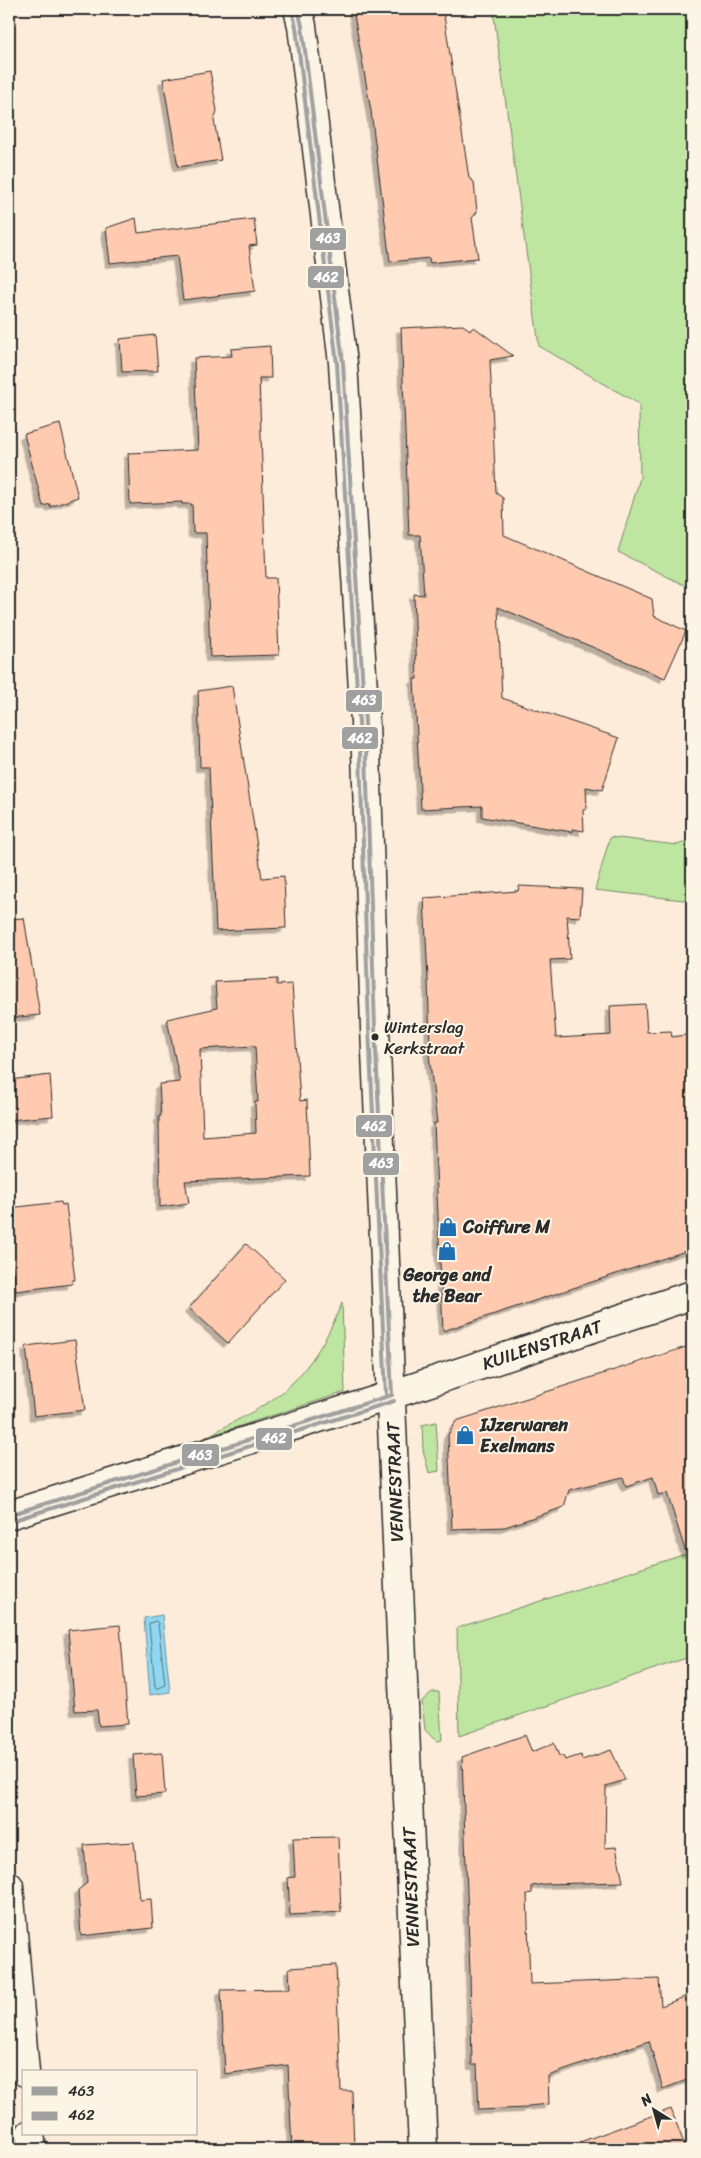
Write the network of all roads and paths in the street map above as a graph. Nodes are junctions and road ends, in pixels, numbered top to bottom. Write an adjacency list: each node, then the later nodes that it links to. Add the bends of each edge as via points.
1 (298, 9): 3 (street, VENNESTRAAT, via 343,363 365,722)
2 (692, 1295): 3 (street, KUILENSTRAAT)
3 (392, 1395): 4 (street, KUILENSTRAAT); 9 (street, VENNESTRAAT)
4 (9, 1515)
5 (9, 1886): 6 (street)
6 (25, 2070)
7 (30, 2136): 8 (street)
8 (32, 2149)
9 (423, 2149)

